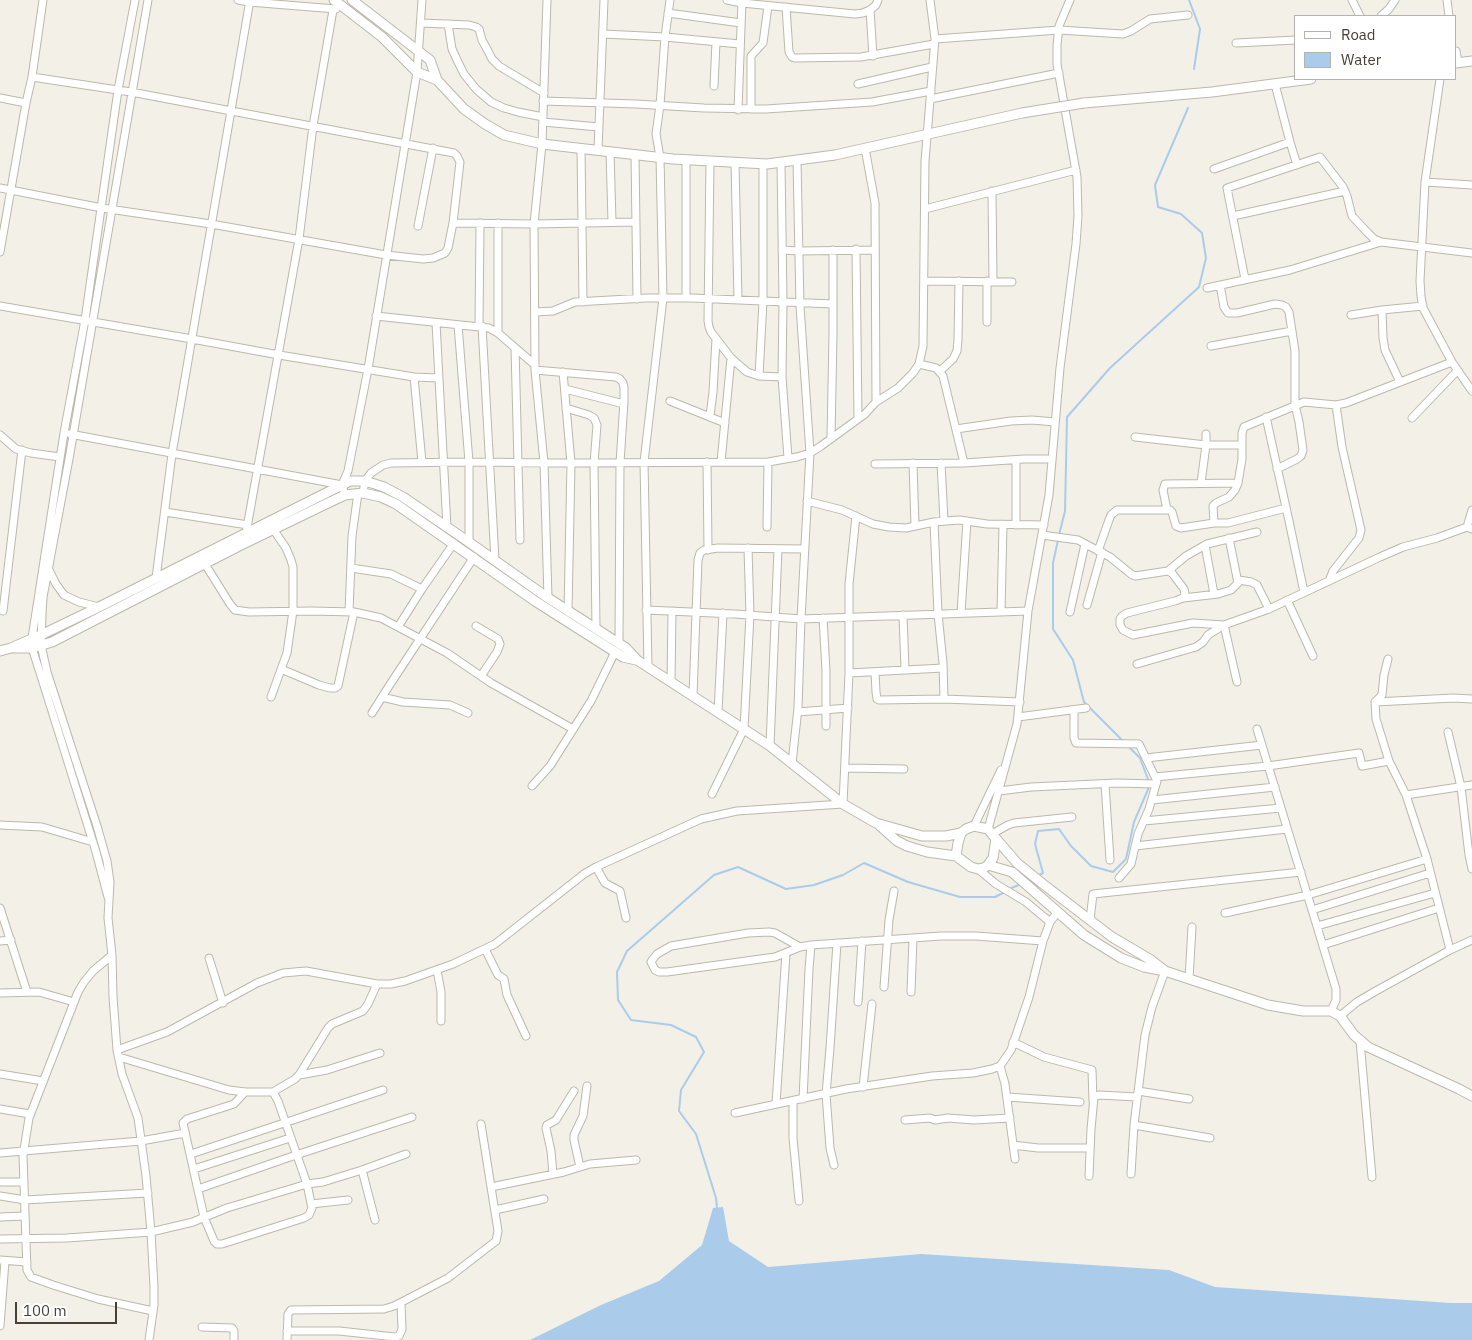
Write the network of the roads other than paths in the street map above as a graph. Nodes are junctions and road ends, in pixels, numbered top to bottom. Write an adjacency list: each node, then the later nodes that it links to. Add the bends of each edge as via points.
1 (43, 0): 48 (street)
2 (135, 0): 55 (street)
3 (148, 0): 57 (street)
4 (238, 0): 18 (street)
5 (334, 0): 20 (street)
6 (352, 0): 41 (street)
7 (422, 0): 30 (street)
8 (547, 0): 58 (street)
9 (604, 0): 34 (street)
10 (670, 0): 25 (street)
11 (727, 0): 19 (street)
12 (878, 0): 24 (street)
13 (930, 0): 37 (street)
14 (1070, 0): 33 (street)
15 (1352, 0): 27 (street)
16 (1395, 0): 28 (street)
17 (1447, 0): 29 (street)
18 (249, 1): 23 (street); 66 (street)
19 (742, 2): 21 (street); 31 (street)
20 (343, 6): 23 (street); 46 (street, via 382,36)
21 (768, 6): 22 (street); 64 (street, via 764,43 751,56)
22 (786, 7): 24 (street, via 855,14); 42 (street, via 792,57)
23 (333, 10): 68 (street)
24 (870, 10): 42 (street)
25 (668, 13): 31 (street); 35 (street)
26 (1188, 15): 33 (street, via 1150,20 1124,34)
27 (1360, 15)
28 (1382, 15)
29 (1449, 15)
30 (420, 23): 32 (street); 41 (street)
31 (741, 23): 40 (street)
32 (448, 24): 58 (street, via 470,25 479,29 492,59); 67 (street, via 452,49 464,74 476,89 491,102)
33 (1059, 30): 37 (street); 47 (street)
34 (603, 34): 35 (street); 62 (street)
35 (665, 37): 38 (street); 63 (street)
36 (1294, 40): 39 (street)
37 (934, 41): 42 (street); 45 (street)
38 (716, 42): 40 (street); 54 (street)
39 (1236, 43)
40 (740, 44): 65 (street)
41 (418, 50): 46 (street); 49 (street, via 430,60)
42 (873, 56)
43 (1472, 61): 44 (street)
44 (1457, 62)
45 (932, 67): 52 (street); 56 (street)
46 (417, 72): 49 (street); 72 (street)
47 (1059, 73): 60 (street); 89 (street)
48 (32, 77): 55 (street); 61 (street)
49 (437, 80): 73 (street, via 464,109 485,124 504,135)
50 (1304, 80): 53 (street)
51 (1440, 80): 90 (street)
52 (858, 84)
53 (1275, 84): 70 (street, bridge, via 1084,103 1022,113); 71 (street)
54 (714, 86)
55 (118, 90): 57 (street); 96 (street)
56 (930, 91): 60 (street); 64 (street, via 872,102)
57 (131, 92): 66 (street); 97 (street)
58 (543, 97): 62 (street); 67 (street)
59 (0, 98): 61 (street)
60 (930, 99): 70 (street)
61 (26, 103): 93 (street)
62 (600, 103): 63 (street); 69 (street)
63 (660, 105): 65 (street); 80 (street, via 656,134)
64 (751, 109): 65 (street)
65 (738, 110)
66 (230, 111): 68 (street); 106 (street)
67 (543, 120): 69 (street); 73 (street)
68 (313, 126): 72 (street); 109 (street)
69 (599, 127): 77 (street)
70 (928, 135): 76 (street); 98 (street)
71 (1290, 142): 87 (street); 88 (street)
72 (404, 144): 74 (street); 119 (street)
73 (542, 144): 75 (street); 107 (street)
74 (433, 148): 102 (street, via 454,153 460,162); 108 (street)
75 (581, 148): 77 (street); 105 (street)
76 (865, 148): 82 (street); 115 (street, via 875,202)
77 (598, 150): 78 (street)
78 (610, 151): 79 (street); 100 (street)
79 (635, 154): 80 (street); 101 (street)
80 (660, 157): 81 (street); 127 (street)
81 (686, 159): 83 (street); 128 (street)
82 (797, 160): 85 (street); 116 (street)
83 (710, 161): 84 (street); 130 (street)
84 (735, 162): 86 (street); 131 (street)
85 (781, 162): 86 (street); 112 (street)
86 (763, 164): 132 (street)
87 (1297, 165): 95 (street, via 1320,157); 99 (street, via 1227,188)
88 (1214, 169)
89 (1076, 170): 94 (street); 181 (street, via 1076,244)
90 (1425, 182): 91 (street); 111 (street)
91 (1472, 185)
92 (0, 188): 93 (street)
93 (11, 190): 96 (street); 117 (street)
94 (992, 191): 98 (street); 123 (street)
95 (1346, 192): 99 (street); 110 (street, via 1352,216 1374,239)
96 (102, 208): 97 (street); 143 (street)
97 (112, 209): 106 (street); 144 (street)
98 (925, 209): 121 (street)
99 (1233, 216): 120 (street)
100 (612, 222): 101 (street); 105 (street)
101 (636, 222): 129 (street)
102 (453, 223): 103 (street); 119 (street, via 448,248 441,255 423,259)
103 (480, 223): 104 (street); 148 (street)
104 (498, 223): 107 (street); 150 (street)
105 (582, 223): 107 (street); 133 (street)
106 (211, 224): 109 (street); 151 (street)
107 (534, 224): 140 (street)
108 (418, 226)
109 (299, 239): 119 (street); 155 (street)
110 (1382, 242): 111 (street); 120 (street, via 1290,270)
111 (1422, 247): 118 (street); 138 (street, via 1420,281)
112 (782, 250): 116 (street); 134 (street)
113 (833, 250): 114 (street); 116 (street); 136 (street)
114 (856, 250): 115 (street); 180 (street)
115 (875, 250): 172 (street)
116 (799, 251): 135 (street)
117 (0, 252)
118 (1472, 253)
119 (386, 255): 141 (street)
120 (1245, 279): 125 (street)
121 (924, 280): 122 (street); 158 (street, via 923,346)
122 (959, 281): 123 (street); 161 (street, via 957,350 953,359)
123 (990, 281): 124 (street); 145 (street)
124 (1012, 282)
125 (1220, 285): 126 (street); 149 (street, via 1228,313 1282,305 1289,312)
126 (1207, 288)
127 (663, 298): 128 (street); 129 (street); 203 (street)
128 (686, 298): 130 (street)
129 (637, 299): 133 (street)
130 (708, 299): 131 (street); 152 (street, via 708,321)
131 (738, 300): 132 (street)
132 (763, 301): 134 (street); 164 (street)
133 (583, 302): 140 (street, via 553,312)
134 (783, 302): 135 (street); 166 (street)
135 (800, 303): 136 (street); 193 (street)
136 (833, 304): 189 (street)
137 (0, 306): 143 (street)
138 (1423, 306): 139 (street); 157 (street)
139 (1382, 310): 142 (street); 168 (street, via 1385,350)
140 (535, 312): 159 (street)
141 (376, 316): 146 (street); 160 (street)
142 (1351, 316)
143 (85, 320): 144 (street); 184 (street)
144 (93, 322): 151 (street); 186 (street)
145 (987, 322)
146 (436, 323): 147 (street); 167 (street)
147 (458, 325): 148 (street); 201 (street)
148 (480, 326): 150 (street); 202 (street)
149 (1292, 331): 153 (street); 175 (street)
150 (498, 333): 154 (street)
151 (192, 339): 155 (street); 194 (street)
152 (716, 339): 156 (street); 177 (street)
153 (1211, 346)
154 (515, 348): 159 (street); 207 (street)
155 (279, 355): 160 (street); 216 (street)
156 (731, 358): 164 (street, via 746,372); 182 (street)
157 (1452, 362): 162 (street); 168 (street)
158 (919, 364): 161 (street); 172 (street, via 898,388)
159 (535, 367): 163 (street); 208 (street)
160 (368, 369): 165 (street); 221 (street, via 348,471)
161 (940, 371): 183 (street)
162 (1457, 371): 170 (street); 179 (street)
163 (563, 372): 169 (street); 173 (street, via 620,379 624,388)
164 (759, 376): 166 (street)
165 (414, 377): 167 (street); 199 (street)
166 (782, 377): 196 (street)
167 (438, 378): 200 (street)
168 (1400, 382): 174 (street)
169 (565, 389): 173 (street); 176 (street)
170 (1472, 391)
171 (670, 401): 177 (street)
172 (876, 402): 180 (street)
173 (624, 404): 211 (street)
174 (1336, 404): 175 (street, via 1309,402); 264 (street, via 1342,448 1361,530 1359,538)
175 (1295, 405): 178 (street); 217 (street, via 1302,453)
176 (566, 408): 209 (street); 210 (street, via 594,418)
177 (710, 416): 182 (street)
178 (1266, 417): 191 (street, via 1244,427); 217 (street)
179 (1412, 418)
180 (858, 419): 189 (street)
181 (1055, 422): 183 (street, via 1011,421); 198 (street)
182 (724, 423): 205 (street)
183 (956, 429): 214 (street)
184 (64, 432): 186 (street); 195 (street)
185 (1206, 434): 190 (street)
186 (74, 435): 194 (street); 260 (street)
187 (0, 436): 192 (street)
188 (1136, 437): 190 (street)
189 (832, 438): 193 (street)
190 (1206, 445): 191 (street); 219 (street)
191 (1241, 445): 220 (street)
192 (22, 450): 195 (street); 275 (street)
193 (810, 453): 196 (street); 224 (street)
194 (172, 454): 216 (street); 228 (street)
195 (60, 457): 299 (street)
196 (788, 458): 206 (street)
197 (1016, 460): 198 (street); 214 (street); 235 (street)
198 (1052, 460): 236 (street)
199 (422, 462): 200 (street); 218 (street, via 383,465)
200 (444, 462): 201 (street); 238 (street)
201 (468, 462): 202 (street); 247 (street)
202 (489, 462): 207 (street); 257 (street)
203 (644, 462): 204 (street); 211 (street); 274 (street)
204 (707, 462): 205 (street); 254 (street)
205 (721, 462): 206 (street)
206 (768, 462): 239 (street)
207 (517, 463): 208 (street); 246 (street)
208 (544, 463): 209 (street); 268 (street)
209 (571, 463): 210 (street); 277 (street)
210 (594, 463): 211 (street); 296 (street)
211 (620, 463): 300 (street)
212 (913, 463): 213 (street); 215 (street); 237 (street)
213 (942, 463): 214 (street); 230 (street)
214 (964, 463)
215 (875, 464)
216 (257, 468): 221 (street); 241 (street)
217 (1277, 469): 225 (street)
218 (365, 481): 221 (street, via 350,481); 222 (street); 238 (street, via 397,494)
219 (1201, 483): 220 (street); 226 (street, via 1165,484)
220 (1238, 483): 233 (street, via 1229,496 1213,506)
221 (342, 485): 223 (street); 241 (street)
222 (361, 493): 223 (street); 249 (street, via 396,504); 259 (street, via 352,536)
223 (345, 495): 242 (street)
224 (807, 501): 229 (street); 253 (street)
225 (1286, 508): 233 (street, via 1228,523); 266 (street)
226 (1167, 510): 233 (street, via 1172,512 1178,527); 255 (street, via 1117,510 1108,520)
227 (1472, 510): 240 (street)
228 (165, 512): 241 (street); 262 (street)
229 (856, 516): 237 (street, via 889,527); 291 (street)
230 (944, 521): 231 (street); 232 (street)
231 (967, 521): 234 (street); 285 (street)
232 (934, 522): 237 (street); 286 (street)
233 (1214, 523)
234 (1003, 525): 235 (street); 282 (street)
235 (1016, 525): 236 (street)
236 (1044, 525): 244 (street)
237 (915, 526)
238 (447, 527): 247 (street)
239 (767, 527)
240 (1469, 528): 264 (street, via 1403,547)
241 (247, 529): 262 (street)
242 (273, 529): 258 (street); 276 (street, via 286,548 293,567)
243 (1257, 532): 245 (street)
244 (1042, 535): 248 (street); 279 (street)
245 (1229, 538): 250 (street); 263 (street)
246 (520, 540)
247 (470, 542): 257 (street)
248 (1081, 542): 255 (street); 283 (street)
249 (454, 543): 256 (street); 265 (street)
250 (1205, 545): 261 (street); 267 (street)
251 (748, 548): 252 (street); 254 (street); 287 (street)
252 (778, 549): 253 (street); 289 (street)
253 (805, 549): 292 (street)
254 (708, 550): 281 (street, via 699,555)
255 (1100, 552): 261 (street, via 1135,576); 271 (street)
256 (474, 557): 298 (street); 300 (street, via 535,601)
257 (495, 560): 268 (street)
258 (205, 564): 276 (street, via 236,610); 299 (street, via 52,642)
259 (351, 568): 265 (street, via 391,574); 280 (street)
260 (49, 570): 272 (street, via 64,595); 297 (street)
261 (1168, 571): 269 (street, via 1176,576 1184,589)
262 (156, 578): 272 (street)
263 (1239, 580): 267 (street, via 1231,590); 273 (street, via 1257,585)
264 (1329, 581): 266 (street)
265 (422, 589): 295 (street)
266 (1304, 592): 270 (street)
267 (1214, 594): 269 (street)
268 (548, 598): 277 (street)
269 (1183, 598): 293 (street, via 1127,613 1120,619 1120,625 1134,635 1193,623)
270 (1288, 600): 273 (street); 302 (street)
271 (1087, 606)
272 (99, 607): 297 (street)
273 (1269, 609): 293 (street)
274 (646, 610): 278 (street); 305 (street)
275 (3, 611)
276 (293, 611): 280 (street); 307 (street, via 290,639)
277 (568, 611): 296 (street)
278 (672, 611): 281 (street); 312 (street)
279 (1028, 611): 282 (street); 319 (street)
280 (352, 612): 295 (street, via 381,618); 307 (street, via 338,686 319,685)
281 (696, 612): 284 (street); 314 (street)
282 (1001, 612): 285 (street)
283 (1070, 612)
284 (723, 613): 287 (street); 325 (street)
285 (961, 613): 286 (street)
286 (938, 614): 288 (street); 306 (street)
287 (750, 615): 289 (street); 332 (street)
288 (903, 615): 291 (street); 308 (street)
289 (774, 617): 292 (street); 336 (street)
290 (823, 618): 291 (street); 292 (street); 323 (street)
291 (849, 618): 310 (street)
292 (801, 619): 326 (street)
293 (1224, 625): 304 (street, via 1196,647); 313 (street)
294 (476, 626): 311 (street, via 498,639 500,644)
295 (398, 627): 298 (street)
296 (596, 629): 300 (street)
297 (41, 635): 299 (street)
298 (420, 638): 311 (street); 316 (street)
299 (35, 644): 301 (street); 364 (street); 365 (street, via 70,739)
300 (617, 648): 305 (street, via 622,657 637,660); 331 (street)
301 (0, 651)
302 (1313, 656)
303 (1388, 659): 320 (street, via 1382,695)
304 (1137, 664)
305 (648, 667): 312 (street)
306 (943, 668): 308 (street); 317 (street)
307 (281, 669): 315 (street)
308 (904, 670): 309 (street)
309 (875, 672): 310 (street); 317 (street, via 879,700)
310 (849, 674): 321 (street)
311 (481, 676): 331 (street)
312 (671, 682): 314 (street)
313 (1237, 682)
314 (693, 696): 325 (street)
315 (271, 697)
316 (382, 697): 327 (street); 328 (street, via 403,702 450,705)
317 (944, 699): 319 (street)
318 (1472, 699): 320 (street)
319 (1020, 702): 329 (street)
320 (1375, 702): 339 (street, via 1376,719)
321 (848, 708): 323 (street); 342 (street)
322 (1086, 708): 324 (street)
323 (826, 710): 326 (street); 330 (street)
324 (1074, 710): 329 (street); 338 (street, via 1076,743 1139,744)
325 (718, 712): 332 (street)
326 (798, 712): 340 (street)
327 (372, 713)
328 (468, 713)
329 (1018, 717): 337 (street)
330 (826, 726)
331 (573, 729): 347 (street, via 550,766)
332 (744, 729): 336 (street); 351 (street)
333 (1257, 729): 335 (street)
334 (1448, 732): 348 (street)
335 (1262, 745): 338 (street); 341 (street)
336 (770, 746): 340 (street)
337 (1010, 753): 350 (street); 360 (street)
338 (1146, 758): 344 (street)
339 (1389, 761): 341 (street, via 1362,766 1359,753); 352 (street)
340 (792, 763): 354 (street)
341 (1268, 766): 344 (street); 349 (street)
342 (844, 768): 343 (street); 354 (street)
343 (904, 769)
344 (1155, 781): 345 (street); 353 (street)
345 (1105, 784): 350 (street); 368 (street)
346 (1472, 785): 348 (street)
347 (532, 786)
348 (1461, 786): 352 (street); 373 (street)
349 (1275, 787): 353 (street); 355 (street)
350 (999, 791): 362 (street)
351 (712, 794)
352 (1406, 795): 369 (street)
353 (1152, 800): 357 (street)
354 (843, 804): 358 (street); 371 (street, via 720,814 701,819)
355 (1281, 808): 357 (street); 361 (street)
356 (1072, 817): 362 (street, via 1008,824)
357 (1144, 821): 366 (street)
358 (876, 823): 363 (street, via 922,836); 367 (street, via 907,846)
359 (0, 825): 364 (street, via 42,827)
360 (974, 826): 362 (street); 363 (street)
361 (1288, 829): 366 (street); 374 (street)
362 (990, 832): 370 (street, via 996,839 996,845); 387 (street, via 1017,863)
363 (961, 833): 367 (street)
364 (94, 846): 365 (street); 380 (street)
365 (103, 846): 380 (street, via 110,882)
366 (1135, 846): 376 (street, via 1131,864)
367 (956, 856): 372 (street)
368 (1110, 860)
369 (1426, 860): 375 (street); 379 (street)
370 (988, 865): 372 (street); 384 (street, via 1012,872)
371 (596, 867): 386 (street, via 607,885 620,891); 402 (street)
372 (978, 869): 388 (street)
373 (1472, 869)
374 (1301, 872): 379 (street); 387 (street, via 1092,894)
375 (1430, 873): 378 (street); 383 (street)
376 (1119, 878)
377 (894, 891): 394 (street)
378 (1435, 893): 382 (street); 389 (street)
379 (1308, 895): 383 (street); 385 (street)
380 (108, 900): 405 (street)
381 (0, 908): 393 (street)
382 (1439, 908): 400 (street); 403 (street)
383 (1312, 910): 389 (street)
384 (1057, 913): 388 (street); 408 (street, via 1121,958)
385 (1225, 913)
386 (626, 918)
387 (1090, 920): 408 (street)
388 (1050, 922): 395 (street)
389 (1317, 926): 400 (street)
390 (1192, 927): 409 (street)
391 (913, 938): 394 (street); 395 (street, via 976,936); 413 (street)
392 (0, 940): 393 (street)
393 (11, 940): 412 (street)
394 (888, 940): 397 (street); 411 (street)
395 (1042, 941): 423 (street, via 1029,997)
396 (1472, 941): 403 (street)
397 (862, 942): 398 (street); 416 (street)
398 (837, 943): 399 (street); 436 (street)
399 (811, 945): 401 (street); 440 (street)
400 (1323, 945): 419 (street, via 1336,989)
401 (800, 946): 404 (street); 404 (street, via 775,933 748,934 671,946 657,954 652,962 655,970 667,972)
402 (485, 949): 407 (street); 421 (street, via 498,975 504,979 507,995)
403 (1450, 950): 419 (street)
404 (786, 953): 445 (street)
405 (112, 955): 415 (street, via 84,982); 424 (street)
406 (210, 958): 417 (street)
407 (437, 970): 410 (street, via 405,981); 420 (street)
408 (1165, 971): 409 (street); 437 (street, via 1148,1019)
409 (1189, 979): 419 (street, via 1268,1005)
410 (377, 984): 417 (street, via 293,971 257,983); 428 (street, via 363,1011 328,1028)
411 (884, 987)
412 (27, 992): 414 (street); 415 (street)
413 (911, 992)
414 (0, 993)
415 (74, 1002): 429 (street)
416 (858, 1002)
417 (223, 1003): 424 (street)
418 (872, 1004): 431 (street)
419 (1335, 1014): 422 (street)
420 (441, 1021)
421 (526, 1036)
422 (1360, 1041): 438 (street); 475 (street)
423 (1013, 1042): 426 (street); 443 (street, via 1044,1057 1092,1070)
424 (118, 1053): 434 (street, via 228,1090); 458 (street, via 138,1118)
425 (380, 1053): 428 (street, via 327,1070)
426 (1000, 1066): 431 (street, via 973,1073); 439 (street)
427 (0, 1074): 429 (street)
428 (299, 1075): 435 (street)
429 (43, 1081): 448 (street)
430 (587, 1086): 469 (street, via 583,1116 574,1135)
431 (863, 1087): 436 (street)
432 (383, 1090): 452 (street)
433 (574, 1091): 472 (street, via 556,1120 546,1128)
434 (245, 1092): 435 (street); 455 (street, via 234,1104 185,1120 182,1126)
435 (273, 1092): 452 (street)
436 (826, 1094): 440 (street); 468 (street)
437 (1138, 1094): 441 (street); 443 (street, via 1099,1095); 454 (street)
438 (1472, 1096)
439 (1007, 1097): 444 (street); 450 (street)
440 (803, 1098): 442 (street)
441 (1189, 1099)
442 (793, 1101): 445 (street); 486 (street)
443 (1093, 1101): 460 (street)
444 (1080, 1102)
445 (776, 1104): 447 (street)
446 (0, 1109): 448 (street)
447 (735, 1113)
448 (30, 1114): 461 (street)
449 (412, 1117): 465 (street)
450 (1010, 1118): 451 (street); 459 (street)
451 (905, 1120)
452 (285, 1122): 456 (street); 463 (street)
453 (481, 1124): 479 (street)
454 (1134, 1125): 457 (street); 473 (street)
455 (185, 1133): 458 (street); 463 (street)
456 (290, 1138): 465 (street); 470 (street)
457 (1210, 1138)
458 (141, 1142): 461 (street); 481 (street)
459 (1013, 1145): 460 (street); 466 (street)
460 (1090, 1148): 474 (street)
461 (23, 1152): 462 (street); 477 (street)
462 (0, 1153)
463 (190, 1154): 470 (street)
464 (406, 1154): 471 (street)
465 (296, 1155): 478 (street); 480 (street)
466 (1015, 1158)
467 (636, 1160): 469 (street)
468 (834, 1165)
469 (580, 1167): 472 (street)
470 (194, 1169): 480 (street)
471 (362, 1170): 478 (street); 492 (street)
472 (553, 1174): 479 (street)
473 (1131, 1174)
474 (1089, 1176)
475 (1372, 1177)
476 (0, 1182): 477 (street)
477 (23, 1182): 484 (street)
478 (307, 1184): 487 (street); 491 (street)
479 (491, 1187): 488 (street)
480 (198, 1189): 491 (street)
481 (148, 1193): 484 (street); 493 (street)
482 (0, 1196): 484 (street)
483 (544, 1199): 488 (street)
484 (25, 1200): 489 (street)
485 (348, 1200): 487 (street)
486 (799, 1201)
487 (311, 1204): 491 (street, via 311,1212 304,1218 222,1244 214,1241)
488 (494, 1210): 498 (street, via 498,1237 492,1245 448,1278)
489 (25, 1216): 490 (street); 495 (street)
490 (0, 1217)
491 (204, 1217): 493 (street)
492 (375, 1220)
493 (151, 1232): 495 (street); 499 (street)
494 (0, 1239): 495 (street)
495 (26, 1239): 497 (street)
496 (2, 1260): 497 (street); 500 (street)
497 (27, 1262): 499 (street, via 29,1274 35,1279 98,1299)
498 (402, 1303): 502 (street, via 384,1309 291,1310); 502 (street, via 402,1329 395,1337 339,1331)
499 (153, 1311): 503 (street)
500 (0, 1326)
501 (202, 1327): 504 (street, via 232,1328)
502 (287, 1331): 505 (street)
503 (149, 1340)
504 (234, 1340)
505 (287, 1340)

